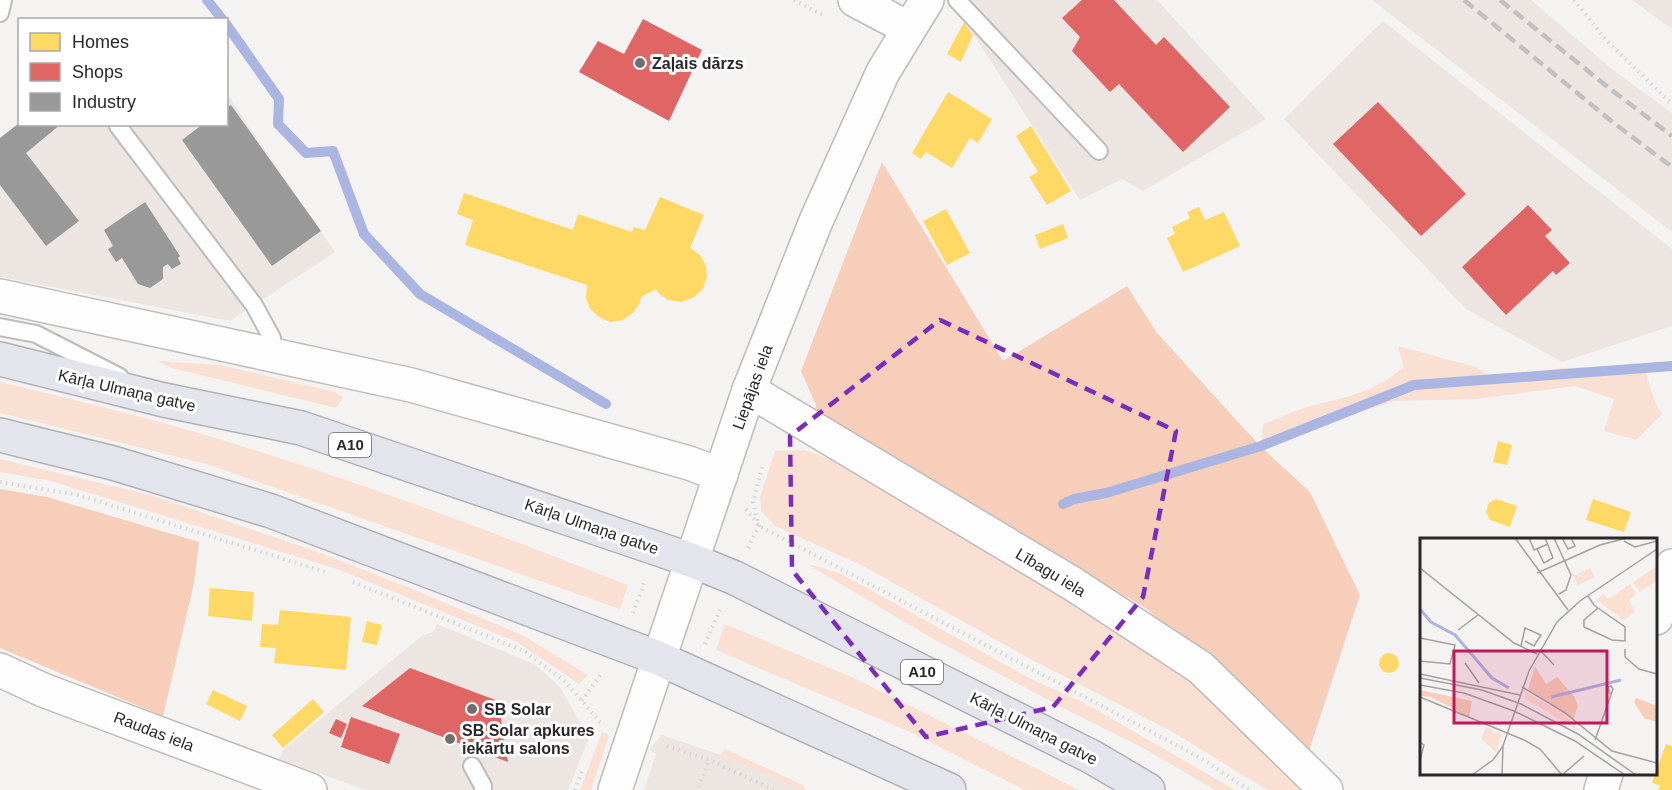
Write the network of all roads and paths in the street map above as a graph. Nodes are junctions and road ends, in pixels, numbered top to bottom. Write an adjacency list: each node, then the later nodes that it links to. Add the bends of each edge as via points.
1 (3, 0): 6 (lane)
2 (855, 0): 7 (street)
3 (927, 0): 7 (street, Liepājas iela)
4 (957, 0): 10 (lane)
5 (1574, 0): 8 (path, via 1606,40)
6 (0, 13)
7 (908, 27): 15 (street, Liepājas iela, via 883,72 816,221)
8 (1672, 104)
9 (118, 126): 13 (lane, via 254,305 272,338)
10 (1099, 151)
11 (0, 296): 13 (street)
12 (0, 327): 16 (lane, via 36,334)
13 (268, 353): 19 (street, via 411,385)
14 (0, 359): 16 (highway, Kārļa Ulmaņa gatve / A10)
15 (749, 390): 19 (street, Liepājas iela); 43 (street, Lībagu iela, via 1072,584 1201,668)
16 (164, 400): 22 (highway, Kārļa Ulmaņa gatve / A10, via 301,428)
17 (0, 435): 28 (highway, via 113,463 271,511)
18 (764, 460): 21 (path, via 753,502)
19 (721, 475): 21 (path); 22 (street, Liepājas iela)
20 (0, 482): 24 (path, via 78,495)
21 (759, 526): 25 (path); 42 (path, via 1199,757)
22 (692, 560): 25 (highway, Kārļa Ulmaņa gatve / A10); 28 (street, Liepājas iela)
23 (1672, 566): 27 (street)
24 (334, 574)
25 (735, 578): 30 (path); 41 (highway, Kārļa Ulmaņa gatve / A10, via 1092,757)
26 (345, 579): 31 (path, via 524,651 567,682 600,722)
27 (1657, 615)
28 (658, 658): 30 (highway); 31 (street, Liepājas iela)
29 (0, 670): 36 (street, Raudas iela, via 43,690)
30 (692, 674): 40 (highway)
31 (633, 734): 32 (path); 38 (street, Liepājas iela)
32 (709, 760): 35 (path); 39 (path)
33 (472, 766): 37 (lane)
34 (1606, 775): 44 (street)
35 (699, 787)
36 (310, 790)
37 (483, 790)
38 (615, 790)
39 (774, 790)
40 (949, 790)
41 (1148, 790)
42 (1249, 790)
43 (1326, 790)
44 (1601, 790)

